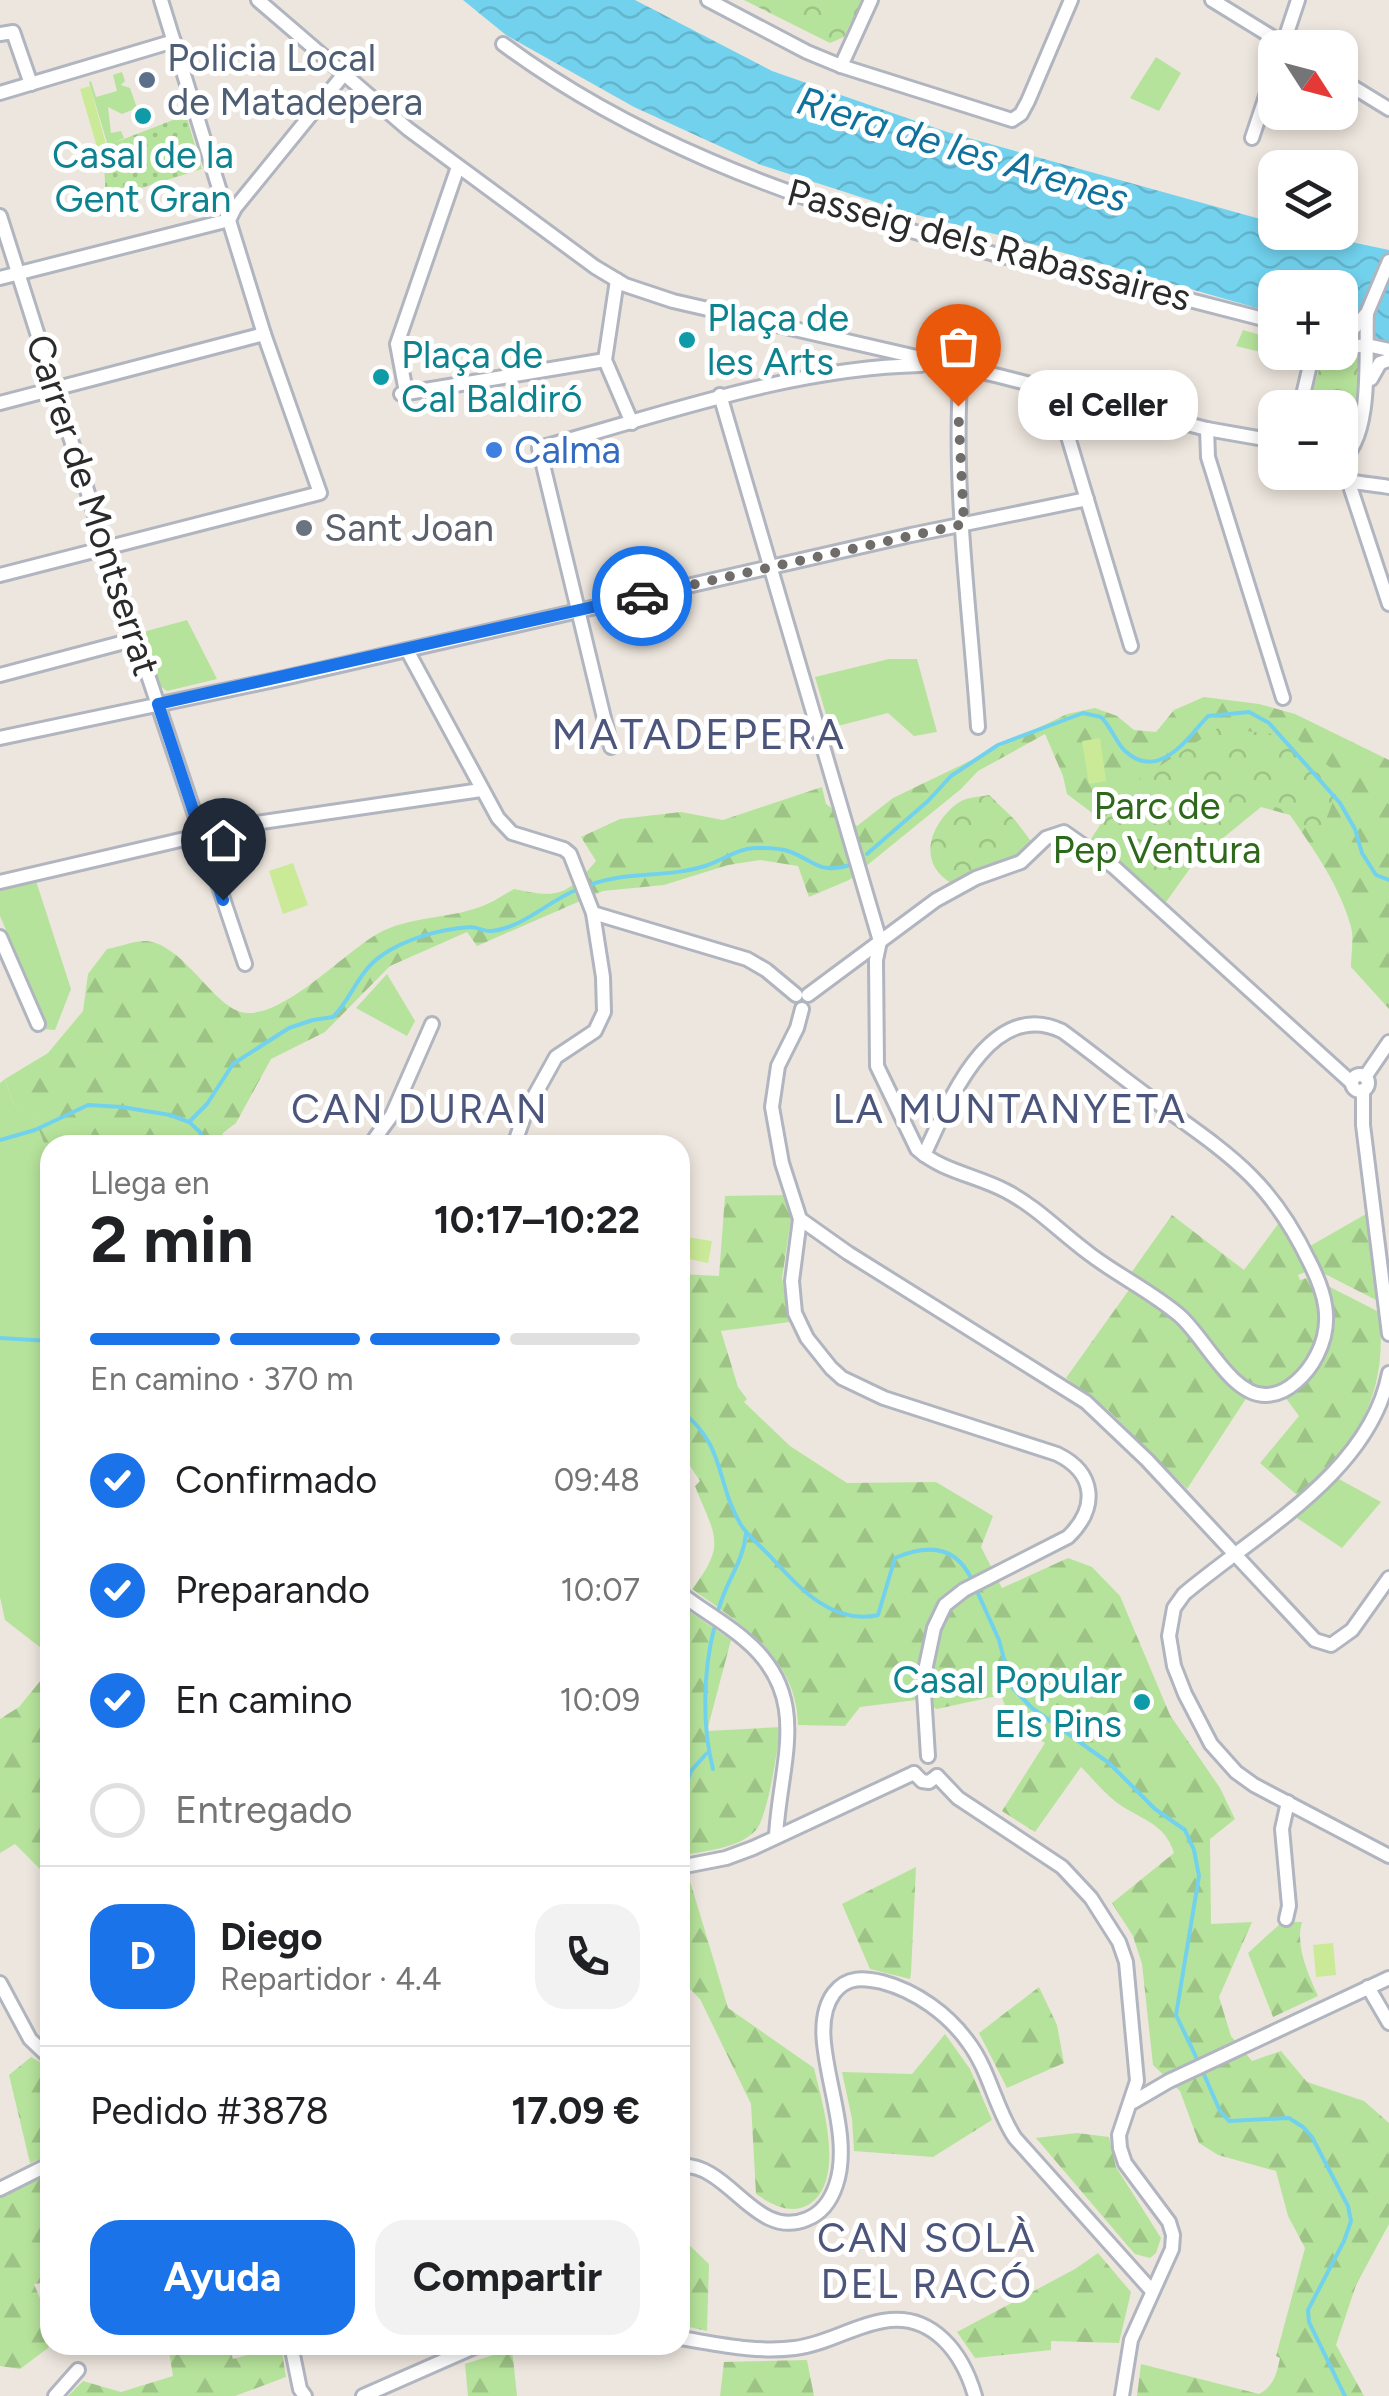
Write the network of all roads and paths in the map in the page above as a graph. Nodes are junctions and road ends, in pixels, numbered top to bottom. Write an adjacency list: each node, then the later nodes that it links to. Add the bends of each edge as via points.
1 (162, 0): 11 (street)
2 (258, 0): 14 (street)
3 (708, 0): 13 (street)
4 (871, 0): 13 (street)
5 (1071, 0): 13 (street, via 1028,101 1012,120)
6 (1212, 0): 8 (street)
7 (1298, 0): 9 (street)
8 (1260, 30)
9 (1290, 30)
10 (0, 34): 15 (street, via 13,32)
11 (174, 41): 15 (street); 23 (street)
12 (504, 44): 29 (street, Passeig dels Rabassaires, via 646,130 795,195 1002,256)
13 (840, 66)
14 (344, 74): 21 (street); 23 (street)
15 (30, 84): 17 (street)
16 (1358, 89): 18 (street)
17 (0, 94)
18 (1389, 109)
19 (1258, 120): 20 (street)
20 (1252, 138)
21 (458, 167): 27 (street); 36 (street, via 397,344 402,393)
22 (0, 216): 25 (street, Carrer de Montserrat)
23 (229, 220): 25 (street); 31 (street)
24 (1389, 261): 28 (street)
25 (18, 273): 26 (street); 42 (street, Carrer de Montserrat)
26 (0, 278)
27 (617, 280): 33 (street, via 673,301); 36 (street)
28 (1367, 313): 30 (street); 34 (street)
29 (1258, 318)
30 (1358, 325)
31 (264, 334): 42 (street); 57 (street, via 320,494)
32 (1358, 346): 34 (street)
33 (866, 348): 38 (street); 39 (street, via 854,358)
34 (1367, 348): 35 (street); 41 (street)
35 (1389, 350)
36 (605, 360): 46 (street)
37 (1389, 360): 41 (street)
38 (944, 364): 39 (street); 40 (street)
39 (866, 367): 44 (street)
40 (961, 367): 43 (street); 56 (street)
41 (1368, 386): 47 (street)
42 (55, 388): 45 (street); 57 (street, Carrer de Montserrat)
43 (1054, 390): 48 (street); 55 (street)
44 (720, 395): 46 (street); 58 (street)
45 (0, 403)
46 (632, 423): 61 (street, via 539,448)
47 (1358, 425)
48 (1207, 430): 49 (street); 66 (street, via 1208,457)
49 (1242, 436): 50 (street); 51 (street)
50 (1258, 438)
51 (1258, 444)
52 (1358, 482): 53 (street)
53 (1389, 487)
54 (1357, 490): 60 (street)
55 (1087, 498): 56 (street); 63 (street)
56 (964, 524): 58 (street); 68 (street)
57 (104, 547): 59 (street); 62 (street, Carrer de Montserrat)
58 (770, 567): 61 (street); 76 (street)
59 (0, 575)
60 (1389, 604)
61 (576, 610): 64 (street); 70 (street)
62 (136, 639): 65 (street); 67 (street, Carrer de Montserrat)
63 (1132, 646)
64 (407, 650): 67 (street); 71 (street)
65 (0, 675)
66 (1284, 698)
67 (158, 704): 69 (street); 72 (street, Carrer de Montserrat)
68 (978, 727)
69 (0, 738)
70 (611, 747)
71 (481, 790): 72 (street); 74 (street, via 512,833 570,854)
72 (202, 835): 73 (street); 77 (street, Carrer de Montserrat)
73 (0, 882)
74 (592, 913): 78 (street, via 747,959); 84 (street, via 604,1012 595,1031 556,1057)
75 (0, 937): 79 (street)
76 (880, 941): 78 (street); 82 (street, via 956,888 1021,862 1046,838 1064,832 1114,867); 85 (street, via 877,1066)
77 (245, 964)
78 (802, 1000): 86 (street, via 778,1066 772,1107)
79 (38, 1024)
80 (432, 1024): 83 (street)
81 (1389, 1042): 82 (street)
82 (1360, 1083): 87 (street)
83 (377, 1135)
84 (518, 1135)
85 (924, 1155): 85 (street, via 970,1066 993,1042 1031,1022 1062,1031 1226,1150 1263,1186 1318,1280 1328,1321 1317,1355 1281,1392 1249,1392 1167,1305 1008,1192)
86 (800, 1219): 89 (street, via 1086,1402); 92 (street, via 795,1313 831,1368 884,1398 1057,1454 1082,1472 1088,1491 1083,1521 1060,1542 946,1605 934,1628 924,1693)
87 (1389, 1334)
88 (1389, 1373): 89 (street, via 1378,1411 1356,1446)
89 (1236, 1553): 90 (street, via 1324,1644 1346,1637); 95 (street, via 1174,1608 1168,1636 1174,1666 1195,1719 1218,1752 1245,1778)
90 (1389, 1578)
91 (690, 1599): 96 (street, via 742,1637 782,1684 789,1717)
92 (928, 1756): 93 (street, via 916,1762); 94 (street, via 938,1765)
93 (914, 1772): 94 (street, via 922,1782); 96 (street)
94 (937, 1776): 105 (street, via 958,1798 1062,1867 1107,1920 1126,1962 1137,2080)
95 (1288, 1802): 97 (street); 99 (street, via 1282,1829)
96 (776, 1836): 98 (street)
97 (1389, 1856)
98 (690, 1865)
99 (1286, 1919)
100 (1389, 1978): 102 (street)
101 (0, 1982): 104 (street)
102 (1368, 1987): 103 (street); 105 (street)
103 (1389, 2023)
104 (40, 2048)
105 (1132, 2102): 109 (street, via 1120,2148 1173,2235)
106 (690, 2168): 109 (street, via 709,2172 776,2220 800,2221 820,2212 833,2194 843,2155 822,2033 824,2008 847,1981 878,1981 922,2000 962,2033 1014,2138)
107 (40, 2169): 108 (street)
108 (0, 2189)
109 (1152, 2291): 118 (street, via 1131,2340)
110 (690, 2339): 117 (street, via 778,2350 812,2346 882,2321 923,2324 962,2362)
111 (293, 2355): 115 (street)
112 (455, 2355): 116 (street)
113 (78, 2370): 114 (street)
114 (55, 2396)
115 (304, 2396)
116 (363, 2396)
117 (975, 2396)
118 (1122, 2396)

